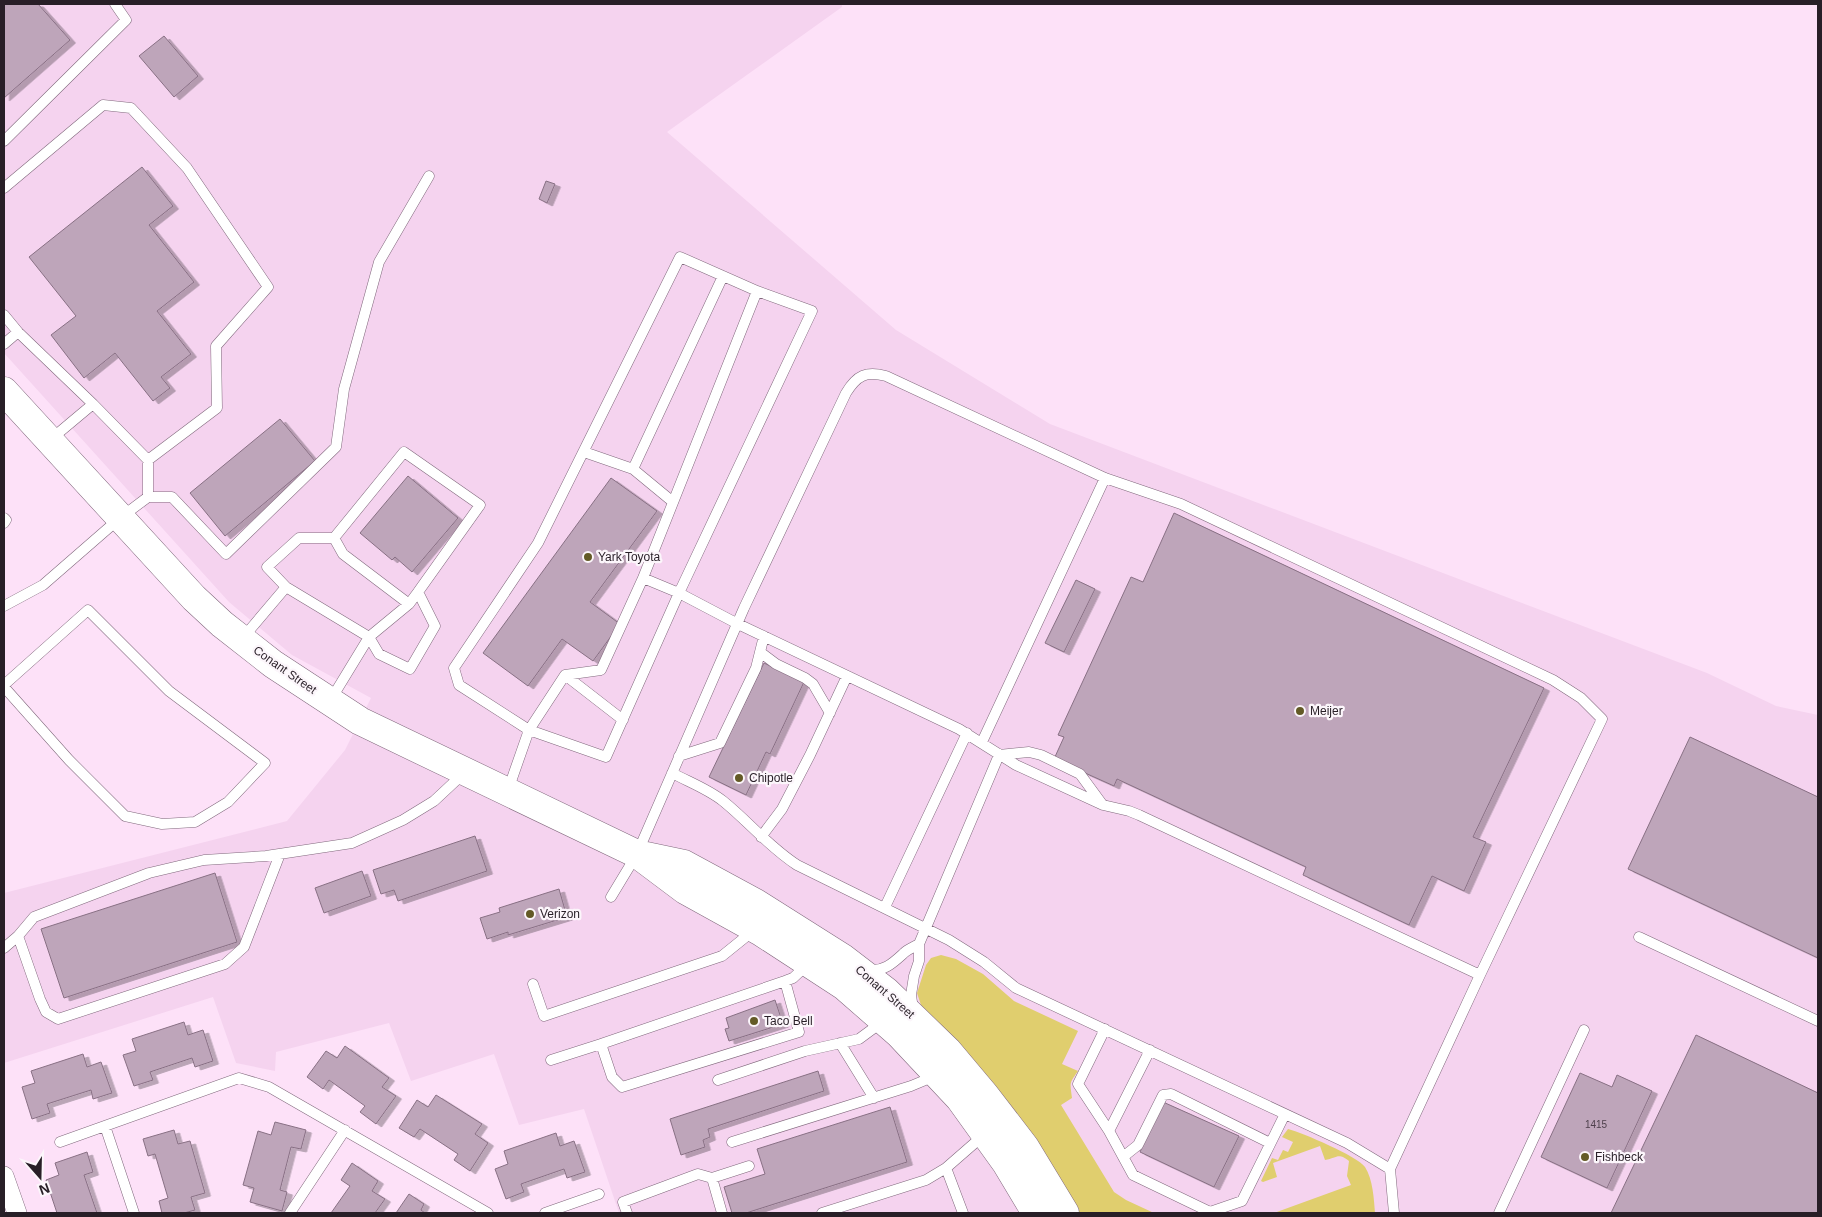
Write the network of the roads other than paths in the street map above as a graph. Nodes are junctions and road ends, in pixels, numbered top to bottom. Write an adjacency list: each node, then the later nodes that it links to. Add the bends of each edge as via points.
1 (115, 4): 2 (lane, via 126,20)
2 (4, 141)
3 (429, 176): 17 (lane, via 379,262 344,389 336,447 226,554 172,497)
4 (4, 188): 14 (lane, via 103,105 131,108 187,168 268,286 216,346 216,408)
5 (723, 276): 6 (lane); 13 (lane, via 680,258); 15 (lane)
6 (757, 291): 18 (lane); 26 (lane, via 812,310)
7 (4, 315): 8 (lane)
8 (18, 332): 9 (lane); 11 (lane)
9 (4, 344)
10 (4, 391): 12 (main road, Conant Street)
11 (93, 404): 12 (lane); 14 (lane)
12 (49, 441): 20 (main road, Conant Street)
13 (584, 452): 15 (lane); 40 (lane, via 538,544 454,668 459,685)
14 (148, 460): 17 (lane)
15 (633, 470): 18 (lane)
16 (1105, 478): 29 (lane, via 886,376 874,373 860,376 846,393); 42 (lane); 62 (lane, via 1181,504 1553,680 1581,698 1602,719)
17 (148, 497): 20 (lane)
18 (673, 502): 23 (lane)
19 (4, 518): 21 (lane)
20 (120, 518): 28 (lane, via 43,585); 32 (main road, Conant Street, via 194,598)
21 (4, 523)
22 (334, 538): 24 (lane, via 299,538 267,567); 25 (lane, via 404,452 480,505); 27 (lane, via 342,554)
23 (643, 578): 26 (lane); 34 (lane, via 601,670)
24 (286, 587): 31 (lane); 32 (lane)
25 (418, 592): 27 (lane); 31 (lane, via 435,626 410,669 380,654)
26 (680, 593): 29 (lane); 39 (lane)
27 (409, 604): 31 (lane)
28 (4, 606)
29 (738, 624): 30 (lane); 44 (lane)
30 (764, 636): 33 (lane); 35 (lane)
31 (369, 637): 37 (lane)
32 (242, 639): 37 (main road, Conant Street)
33 (760, 652): 38 (lane, via 813,684); 44 (lane, via 756,668 720,743)
34 (565, 675): 39 (lane); 40 (lane)
35 (847, 676): 38 (lane); 41 (lane)
36 (4, 686): 36 (lane, via 69,760 125,816 162,824 194,822 228,802 265,763 169,691 88,610)
37 (330, 702): 45 (main road, Conant Street)
38 (830, 713): 49 (lane, via 782,809)
39 (623, 720): 40 (lane, via 606,757)
40 (529, 730): 47 (lane)
41 (967, 734): 42 (lane); 53 (lane)
42 (982, 742): 43 (lane)
43 (999, 755): 48 (lane); 48 (lane, via 1028,752 1041,755 1080,774); 54 (lane)
44 (679, 756): 46 (lane)
45 (466, 771): 47 (main road, Conant Street); 50 (lane, via 434,801 403,820 352,843)
46 (672, 774): 49 (lane, via 723,801); 51 (lane)
47 (507, 791): 51 (main road, Conant Street)
48 (1102, 805): 62 (lane, via 1134,813)
49 (761, 837): 53 (lane, via 797,865)
50 (280, 854): 56 (lane, via 204,860 149,873 34,917); 56 (lane, via 244,947 226,964 68,1016 58,1019 46,1012)
51 (637, 854): 52 (lane); 55 (main road, Conant Street, via 685,890); 61 (main road, Conant Street, via 684,864 756,903)
52 (610, 898)
53 (885, 907): 54 (lane)
54 (926, 928): 58 (lane); 68 (lane, via 984,962 1016,988)
55 (756, 929): 60 (main road, Conant Street); 64 (lane, via 722,956 544,1016)
56 (18, 936): 59 (lane)
57 (1639, 937): 67 (lane)
58 (919, 944): 61 (lane, via 883,969 872,970); 65 (lane, via 919,961 911,995)
59 (4, 948)
60 (808, 963): 63 (lane, via 793,978); 66 (main road, Conant Street, via 844,986)
61 (851, 964): 65 (main road, Conant Street)
62 (1480, 975): 88 (lane)
63 (785, 981): 71 (lane); 71 (lane, via 799,1032 622,1088 612,1077)
64 (533, 984)
65 (915, 1018): 102 (main road, Conant Street, via 948,1051 1003,1118)
66 (885, 1020): 70 (lane, via 859,1039); 74 (main road, Conant Street)
67 (1818, 1021)
68 (1105, 1029): 72 (lane); 80 (lane, via 1078,1084)
69 (1584, 1030): 104 (lane)
70 (840, 1043): 75 (lane); 76 (lane)
71 (601, 1044): 73 (lane)
72 (1150, 1050): 77 (lane); 80 (lane)
73 (551, 1060)
74 (939, 1075): 76 (lane); 81 (main road, Conant Street)
75 (718, 1080)
76 (874, 1098): 83 (lane)
77 (1285, 1114): 84 (lane); 88 (lane, via 1347,1142)
78 (105, 1126): 79 (lane, via 239,1078 269,1087); 82 (lane); 94 (lane)
79 (345, 1130): 95 (lane); 96 (lane)
80 (1109, 1131): 85 (lane)
81 (985, 1134): 87 (lane); 101 (main road, Conant Street)
82 (60, 1142)
83 (732, 1142)
84 (1270, 1143): 85 (lane, via 1171,1094 1163,1094 1138,1146); 85 (lane, via 1242,1202 1210,1212 1133,1175)
85 (1123, 1157)
86 (749, 1166): 90 (lane)
87 (946, 1168): 92 (lane, via 926,1180); 100 (lane)
88 (1390, 1169): 103 (lane)
89 (4, 1176): 93 (street)
90 (712, 1178): 98 (lane, via 698,1174 623,1202); 99 (lane)
91 (599, 1194): 97 (lane)
92 (828, 1212)
93 (17, 1213)
94 (134, 1213)
95 (290, 1213)
96 (488, 1213)
97 (545, 1213)
98 (627, 1213)
99 (722, 1213)
100 (963, 1213)
101 (1036, 1213)
102 (1065, 1213)
103 (1394, 1213)
104 (1499, 1213)

